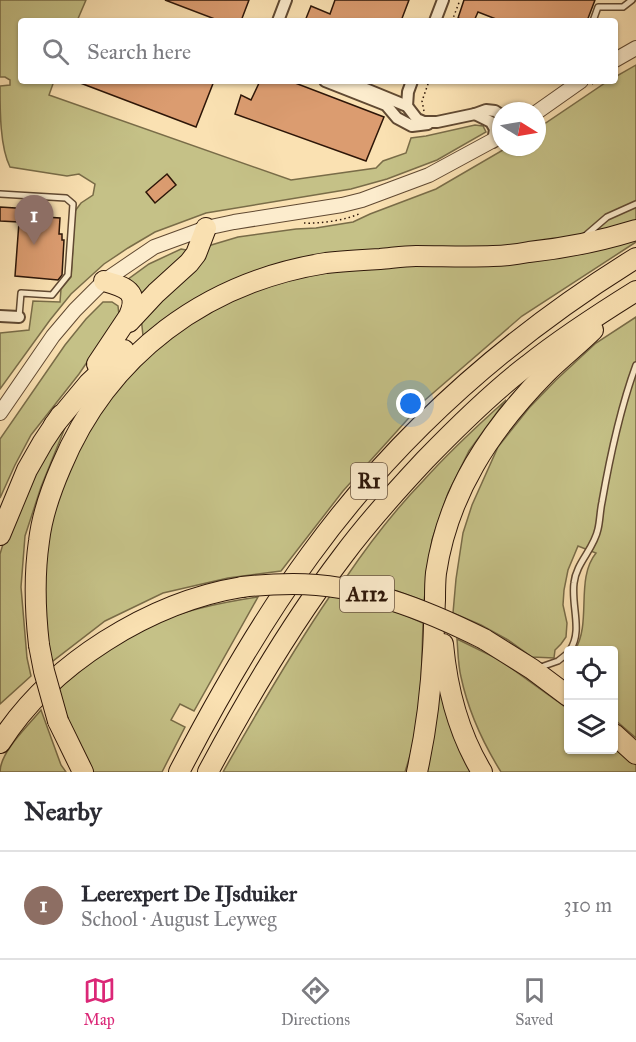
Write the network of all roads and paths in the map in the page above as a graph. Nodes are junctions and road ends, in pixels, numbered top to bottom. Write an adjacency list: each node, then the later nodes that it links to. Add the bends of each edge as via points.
1 (286, 0): 5 (street)
2 (443, 0): 6 (street)
3 (460, 0): 7 (path)
4 (632, 0): 8 (lane, via 623,7 598,7)
5 (279, 18)
6 (436, 18)
7 (453, 18)
8 (594, 18)
9 (636, 48): 10 (street)
10 (618, 58)
11 (333, 84): 21 (street, via 386,105)
12 (353, 84): 17 (street)
13 (411, 84): 17 (street)
14 (428, 84): 16 (path)
15 (577, 84): 18 (street)
16 (422, 101)
17 (407, 106): 21 (street); 22 (street, via 417,119)
18 (546, 106)
19 (492, 111): 20 (street)
20 (475, 114): 22 (street); 23 (street)
21 (397, 118): 22 (street, via 412,126)
22 (437, 122)
23 (492, 124)
24 (492, 137): 29 (street, via 429,176 362,200)
25 (0, 194): 37 (lane, via 66,198 73,204 68,275 52,295 21,293)
26 (636, 204): 31 (lane, via 607,217)
27 (361, 213): 28 (path)
28 (304, 223)
29 (206, 228): 34 (street, via 154,247); 38 (highway, via 189,263)
30 (636, 230): 31 (highway)
31 (573, 247): 32 (highway, via 495,256)
32 (413, 256): 41 (highway, via 382,253 300,260 243,275 207,291 149,328 119,354); 53 (highway, bridge, via 300,268 244,284 211,300 185,315 133,358 80,427 48,501 39,540 36,620 44,671 58,721)
33 (636, 258): 54 (highway, R1, via 593,284 514,343 425,421 377,472 280,597)
34 (104, 281): 38 (highway, via 126,288 133,300); 40 (street, via 53,336)
35 (630, 295): 43 (highway, via 520,400 495,432 453,507); 55 (highway, R1, via 526,366 449,434 391,496 342,556 282,643)
36 (0, 316): 37 (street)
37 (19, 317)
38 (117, 336): 41 (highway)
39 (636, 365): 44 (lane, via 616,430 598,531 574,582 577,633)
40 (0, 413)
41 (54, 425): 42 (highway, via 27,471)
42 (0, 535)
43 (442, 547): 56 (highway, via 436,574 431,683); 57 (highway, via 446,669 452,701)
44 (573, 646)
45 (564, 656): 46 (lane)
46 (532, 669): 47 (highway, A112, bridge, via 484,639 414,607 352,590 294,584 242,587 171,606 96,647); 48 (highway, A112)
47 (57, 679): 49 (highway, A112, via 23,699); 51 (highway, via 25,709)
48 (564, 693)
49 (0, 720)
50 (618, 738): 52 (highway)
51 (0, 743)
52 (636, 754)
53 (83, 772)
54 (179, 772)
55 (208, 772)
56 (417, 772)
57 (482, 772)

